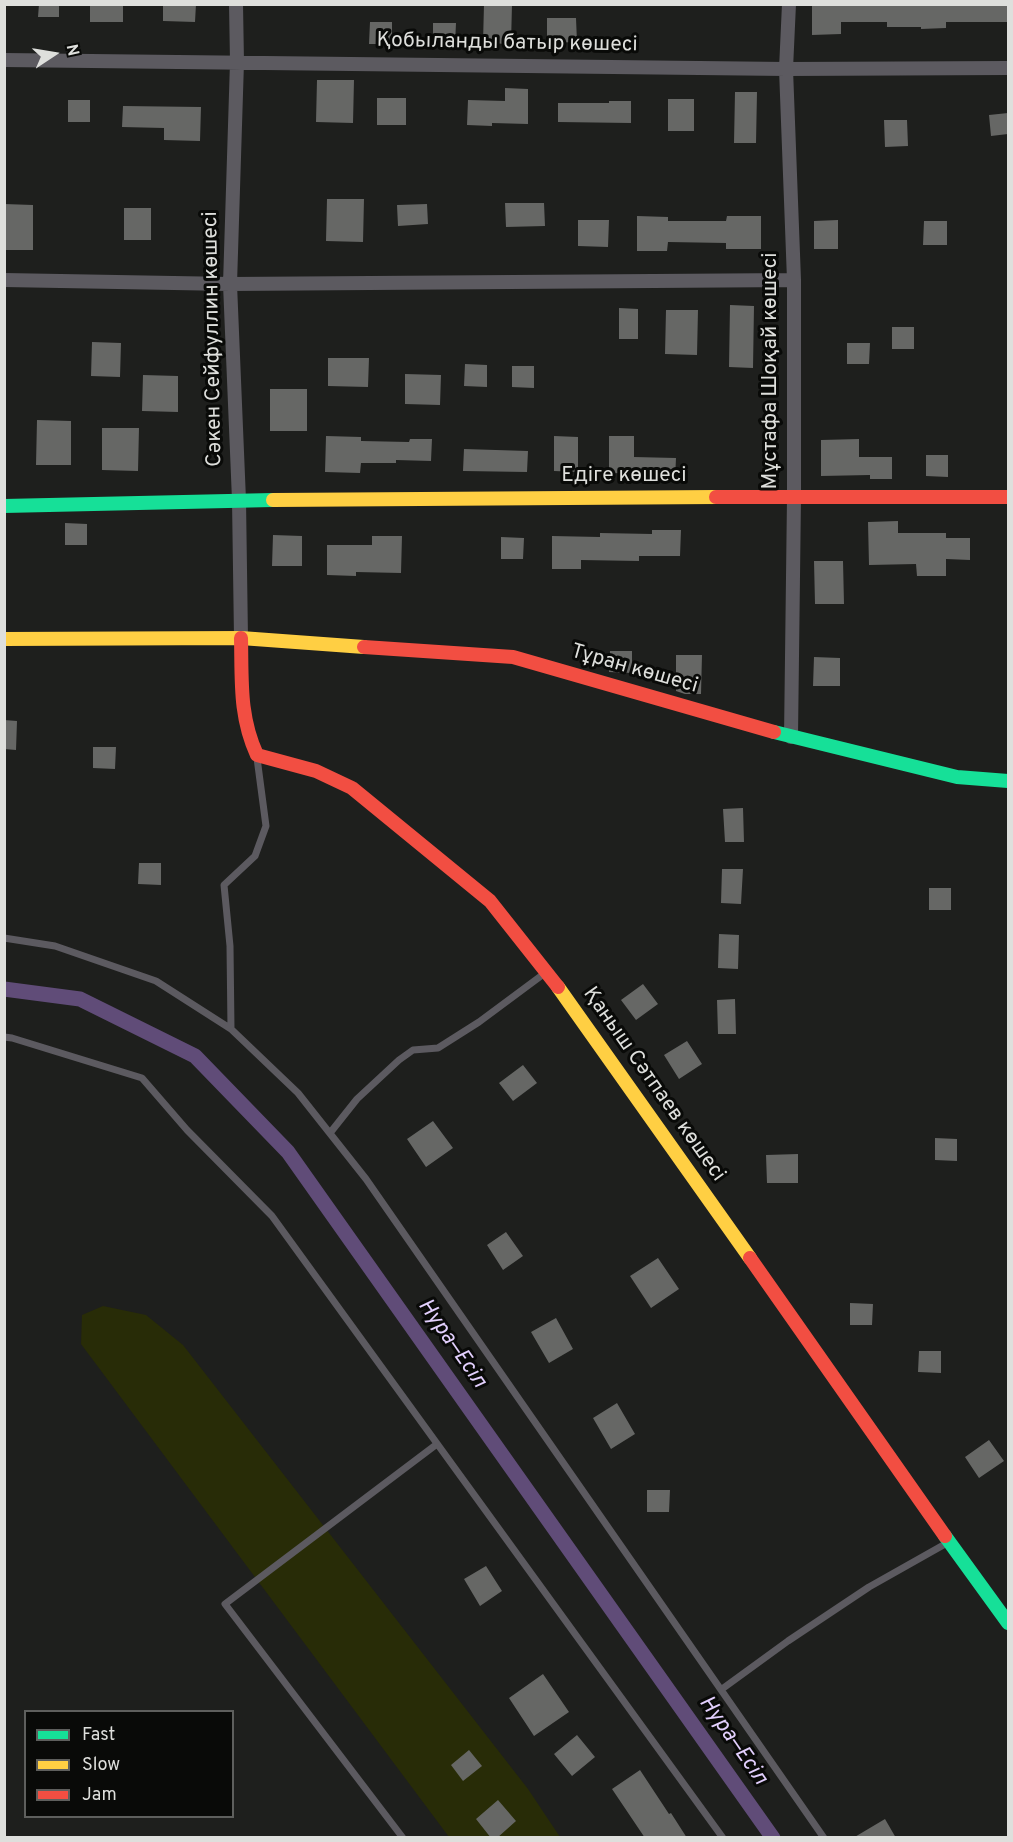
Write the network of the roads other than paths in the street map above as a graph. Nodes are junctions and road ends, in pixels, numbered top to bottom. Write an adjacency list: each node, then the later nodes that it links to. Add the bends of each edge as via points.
1 (236, 4): 4 (street, Сәкен Сейфуллин көшесі)
2 (789, 4): 6 (street, Мұстафа Шоқай көшесі)
3 (4, 60): 4 (street, Қобыланды батыр көшесі)
4 (237, 62): 6 (street, Қобыланды батыр көшесі); 9 (street, Сәкен Сейфуллин көшесі)
5 (1008, 68): 6 (street, Қобыланды батыр көшесі)
6 (786, 69): 8 (street, Мұстафа Шоқай көшесі)
7 (4, 280): 9 (street)
8 (794, 280): 9 (street); 10 (street, Мұстафа Шоқай көшесі)
9 (230, 284): 12 (street, Сәкен Сейфуллин көшесі)
10 (794, 496): 11 (street, Едіге көшесі); 12 (street, Едіге көшесі); 16 (street, Мұстафа Шоқай көшесі)
11 (1008, 497)
12 (239, 500): 13 (street, Едіге көшесі); 14 (street, Сәкен Сейфуллин көшесі)
13 (4, 506)
14 (241, 638): 15 (street, Тұран көшесі); 16 (street, Тұран көшесі, via 513,657); 17 (street, via 243,710)
15 (4, 639)
16 (791, 737): 18 (street, Тұран көшесі, via 957,777)
17 (257, 755): 20 (street, Қаныш Сәтпаев көшесі, via 316,771 352,788 490,901); 21 (lane, via 266,826 255,856 224,885 230,946)
18 (1008, 781)
19 (4, 938): 21 (lane, via 55,946 156,981)
20 (547, 971): 23 (lane, via 438,1048 413,1050 399,1060 357,1099); 25 (street, Қаныш Сәтпаев көшесі)
21 (231, 1029): 23 (lane, via 298,1093)
22 (4, 1037): 24 (lane, via 142,1078 187,1130 272,1215)
23 (330, 1132): 27 (lane)
24 (437, 1444): 28 (lane, via 225,1604); 29 (lane)
25 (949, 1542): 26 (street, Қаныш Сәтпаев көшесі); 27 (lane, via 869,1587)
26 (1008, 1623)
27 (722, 1689): 30 (lane)
28 (403, 1838)
29 (723, 1838)
30 (824, 1838)

